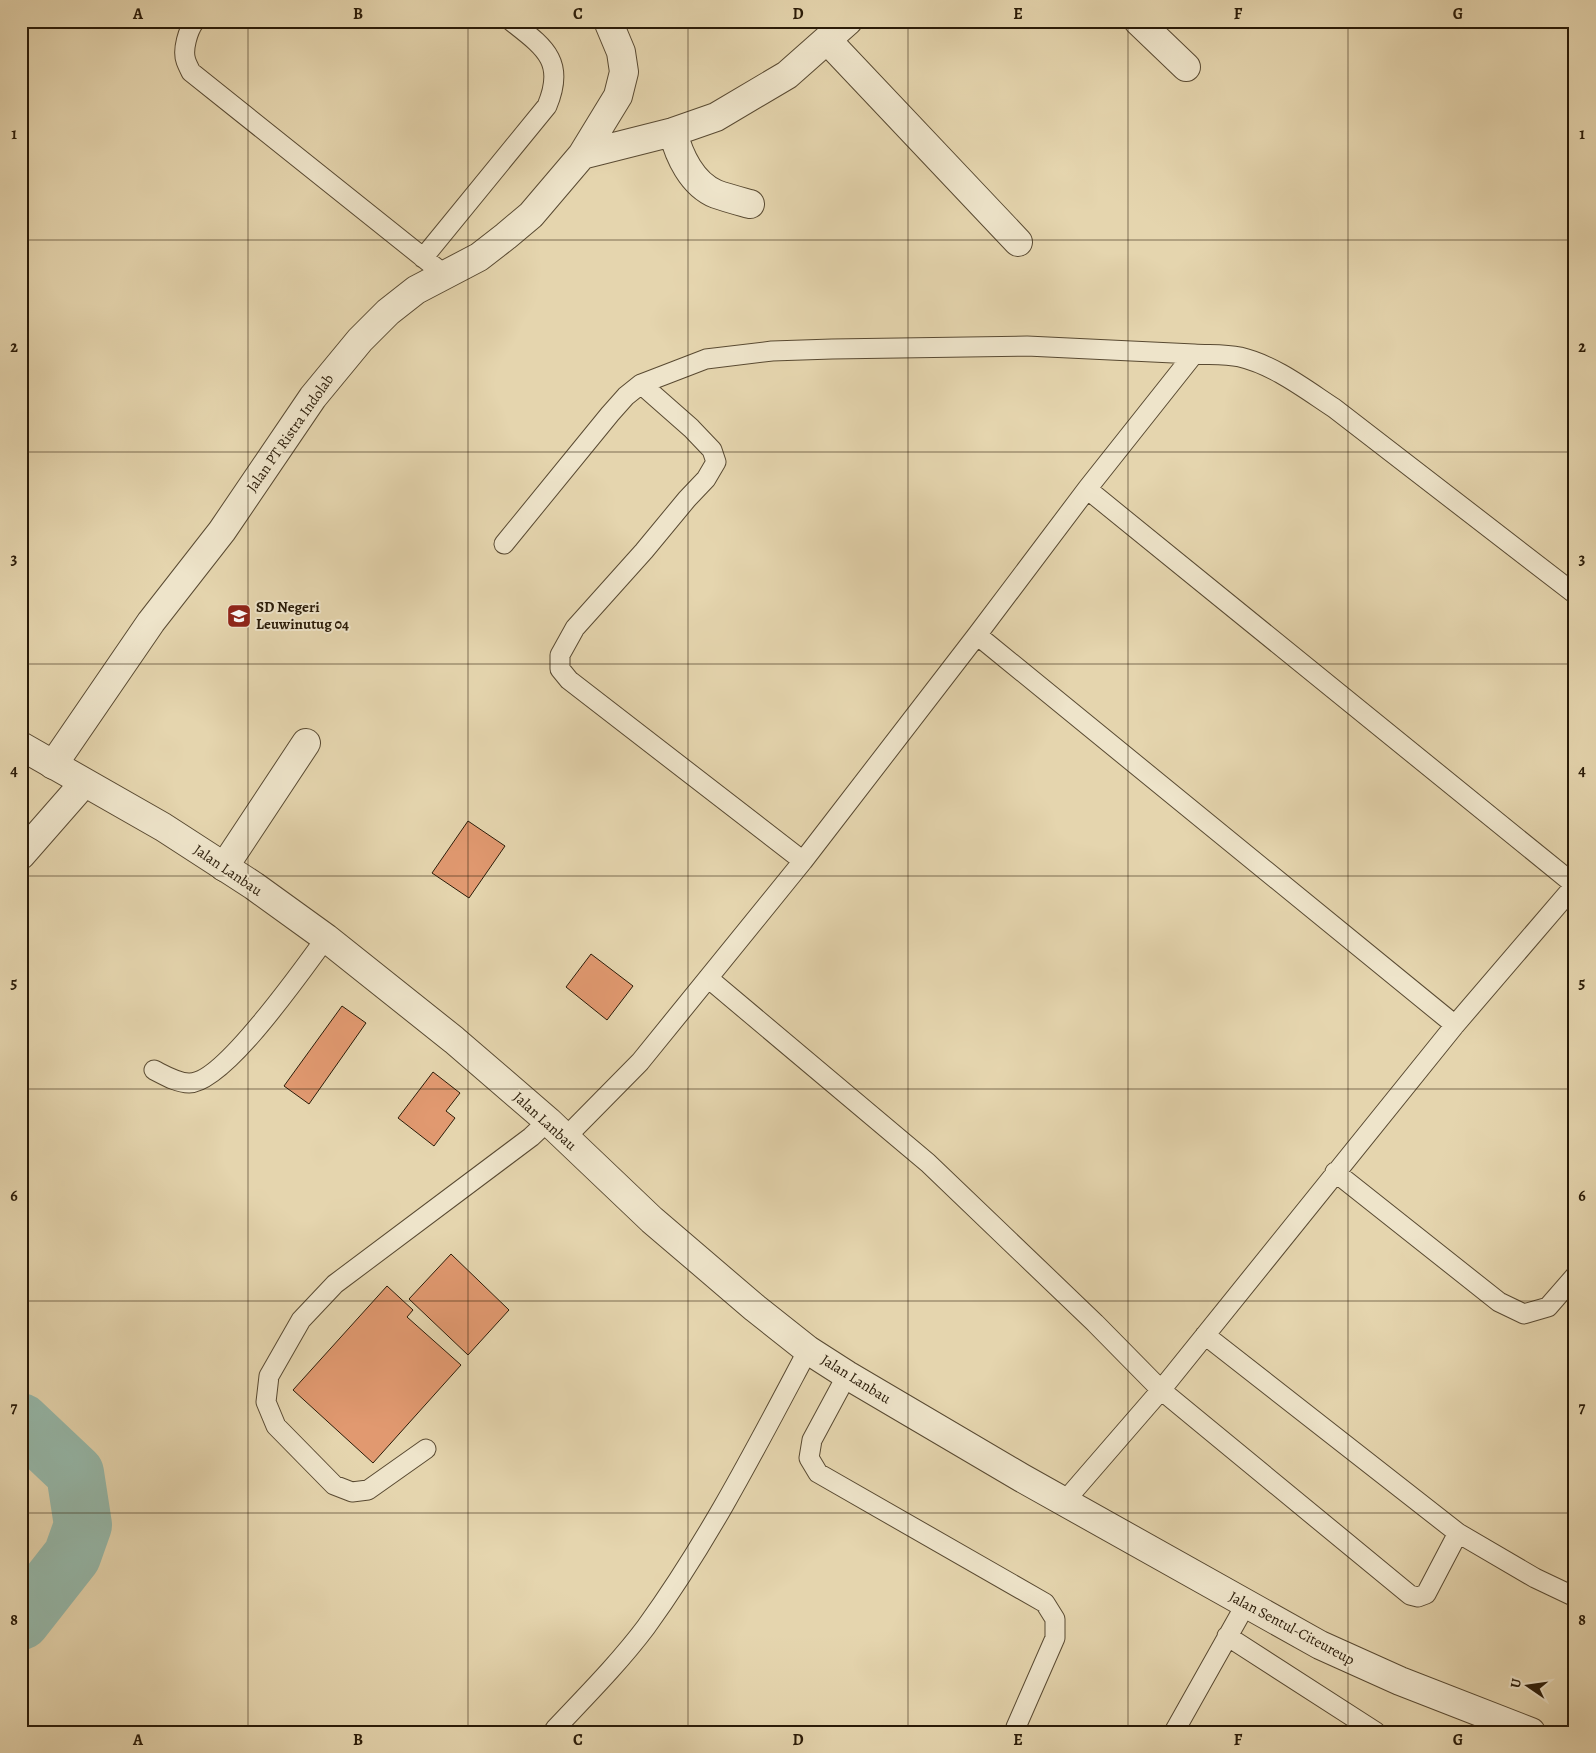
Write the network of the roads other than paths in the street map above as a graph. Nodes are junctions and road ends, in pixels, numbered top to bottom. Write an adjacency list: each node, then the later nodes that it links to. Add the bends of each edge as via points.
1 (195, 21): 12 (lane, via 186,42 184,59 191,72)
2 (511, 21): 12 (lane, via 540,44 550,57 555,78 553,94 548,106)
3 (608, 21): 9 (street, Jalan PT Ristra Indolab, via 621,52 624,72 618,96)
4 (848, 21): 6 (street)
5 (1138, 21): 7 (street)
6 (827, 40): 8 (street, via 787,75 716,117); 11 (street)
7 (1186, 67)
8 (673, 132): 9 (street); 10 (street, via 686,167 698,181 715,194)
9 (582, 155): 13 (street, Jalan PT Ristra Indolab, via 531,215 479,257)
10 (750, 204)
11 (1018, 242)
12 (423, 258): 13 (lane)
13 (445, 275): 22 (street, Jalan PT Ristra Indolab, via 416,290 388,312 313,397 222,531 151,622)
14 (1194, 354): 15 (lane, via 1027,346 772,351 706,359); 16 (lane); 18 (lane, via 1239,357 1292,380 1334,408)
15 (641, 384): 17 (lane, via 610,414); 25 (lane, via 691,428 712,450 716,462 706,479 575,628 560,655 560,669 569,680)
16 (1087, 489): 19 (lane); 27 (lane)
17 (504, 544)
18 (1575, 594)
19 (977, 635): 25 (lane); 30 (lane)
20 (306, 744): 26 (street)
21 (21, 746): 22 (street, Jalan Lanbau)
22 (53, 765): 23 (street, Jalan Lanbau)
23 (84, 783): 24 (street); 26 (street, Jalan Lanbau, via 163,827)
24 (21, 855)
25 (802, 861): 29 (lane)
26 (224, 867): 28 (street, Jalan Lanbau)
27 (1575, 885): 30 (lane)
28 (326, 938): 31 (lane, via 221,1068 204,1080 190,1084); 32 (street, Jalan Lanbau, via 447,1034)
29 (708, 978): 32 (lane, via 640,1062 593,1111); 38 (lane, via 928,1163)
30 (1454, 1025): 33 (lane)
31 (154, 1070)
32 (556, 1129): 36 (street, Jalan Lanbau, via 652,1220); 39 (lane, via 531,1137 335,1284 301,1320 269,1376 266,1402 276,1426 334,1485 352,1492 368,1490)
33 (1336, 1172): 34 (lane, via 1499,1302 1524,1314 1548,1307); 35 (lane)
34 (1575, 1276)
35 (1206, 1335): 38 (lane); 41 (lane)
36 (808, 1350): 37 (street, Jalan Lanbau); 46 (lane, via 720,1514 686,1569 645,1628)
37 (846, 1375): 40 (street, Jalan Lanbau); 45 (lane, via 812,1440 809,1458 818,1472 1045,1603 1055,1619 1055,1638)
38 (1161, 1390): 40 (lane); 41 (lane, via 1410,1595 1426,1594)
39 (426, 1449)
40 (1064, 1502): 43 (street, Jalan Sentul-Citeureup)
41 (1458, 1533): 42 (lane, via 1535,1578)
42 (1575, 1597)
43 (1246, 1604): 44 (lane); 49 (street, Jalan Sentul-Citeureup, via 1320,1645 1400,1681)
44 (1227, 1636): 47 (lane); 48 (lane)
45 (1016, 1727)
46 (556, 1729)
47 (1174, 1732)
48 (1376, 1732)
49 (1531, 1732)

